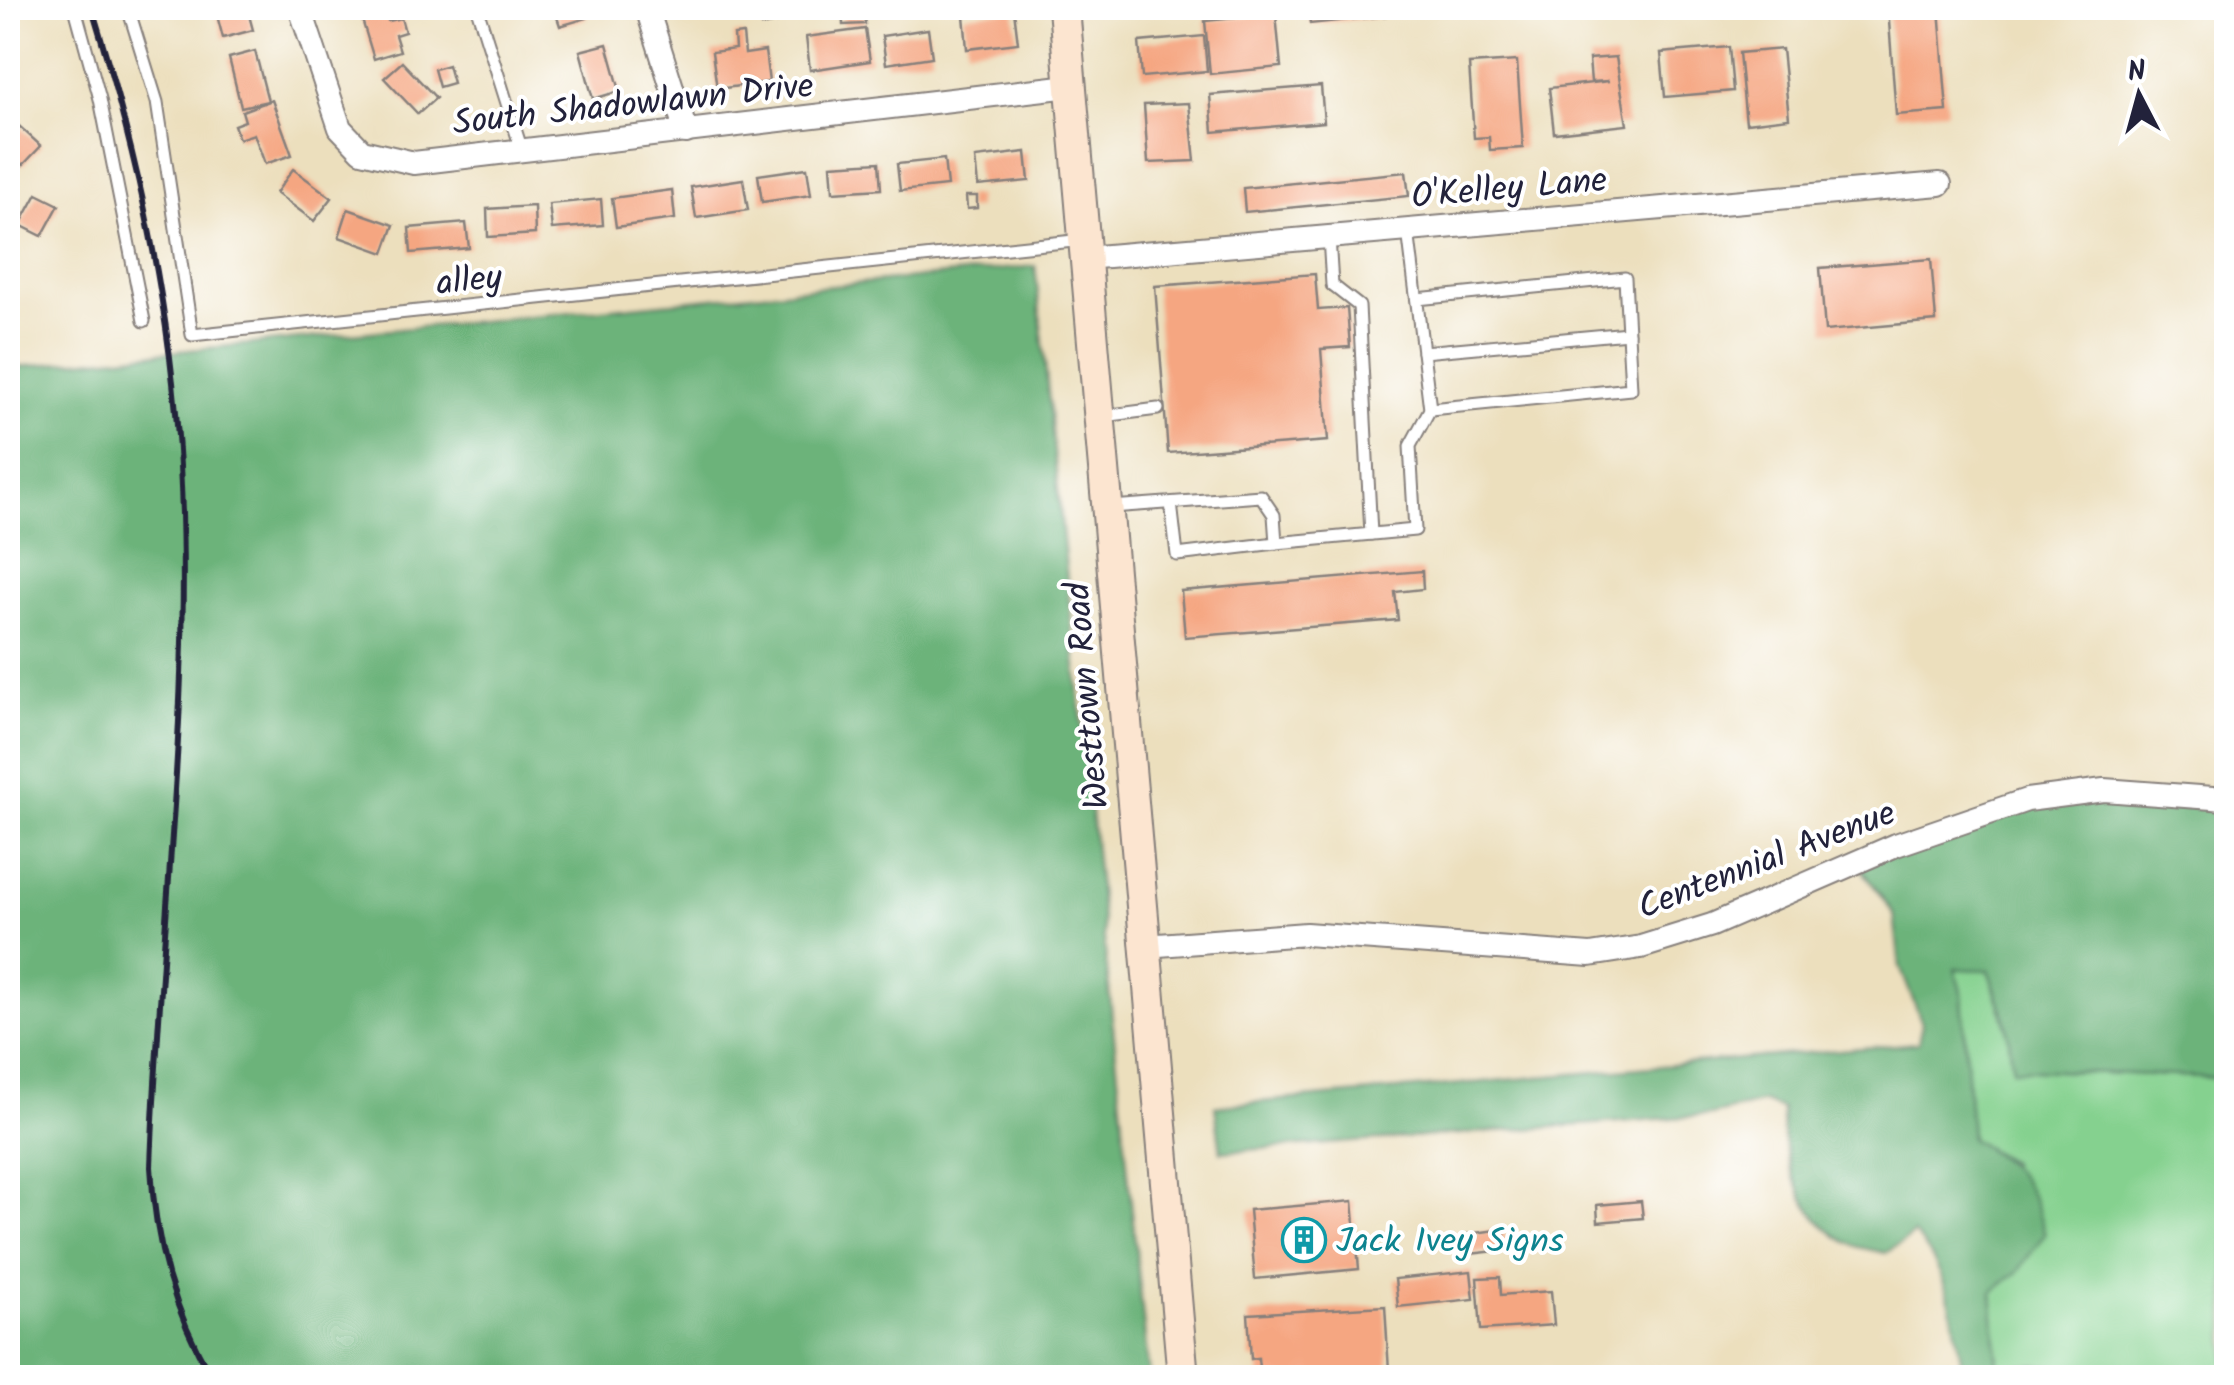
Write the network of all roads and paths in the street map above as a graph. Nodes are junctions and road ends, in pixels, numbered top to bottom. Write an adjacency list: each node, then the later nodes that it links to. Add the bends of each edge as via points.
1 (75, 8): 15 (lane)
2 (128, 8): 13 (lane, alley, via 156,102 192,334)
3 (300, 8): 9 (street, South Shadowlawn Drive, via 340,128 362,152 414,163)
4 (477, 8): 9 (lane)
5 (647, 8): 8 (street)
6 (1064, 8): 7 (street, Westtown Road)
7 (1070, 86): 8 (street, South Shadowlawn Drive); 13 (street, Westtown Road)
8 (686, 132): 9 (street, South Shadowlawn Drive)
9 (522, 151)
10 (1940, 184): 11 (street, O'Kelley Lane)
11 (1408, 230): 12 (street, O'Kelley Lane); 14 (lane)
12 (1330, 237): 13 (street, O'Kelley Lane); 23 (lane, via 1332,285 1360,306)
13 (1084, 249): 20 (street, Westtown Road)
14 (1416, 299): 16 (lane, via 1624,278); 17 (lane)
15 (144, 321)
16 (1628, 332): 17 (lane); 19 (lane, via 1631,388)
17 (1423, 352): 19 (lane)
18 (1158, 409): 20 (lane)
19 (1430, 409): 23 (lane, via 1410,446 1415,530)
20 (1099, 416): 22 (street, Westtown Road)
21 (1171, 503): 22 (lane); 24 (lane, via 1261,496 1274,516); 24 (lane, via 1177,556)
22 (1107, 508): 26 (street, Westtown Road)
23 (1371, 534): 24 (lane)
24 (1276, 542)
25 (2226, 799): 26 (street, Centennial Avenue, via 2104,790 2028,800 1896,845 1712,925 1590,955 1306,934)
26 (1145, 946): 27 (street, Westtown Road)
27 (1183, 1378)

